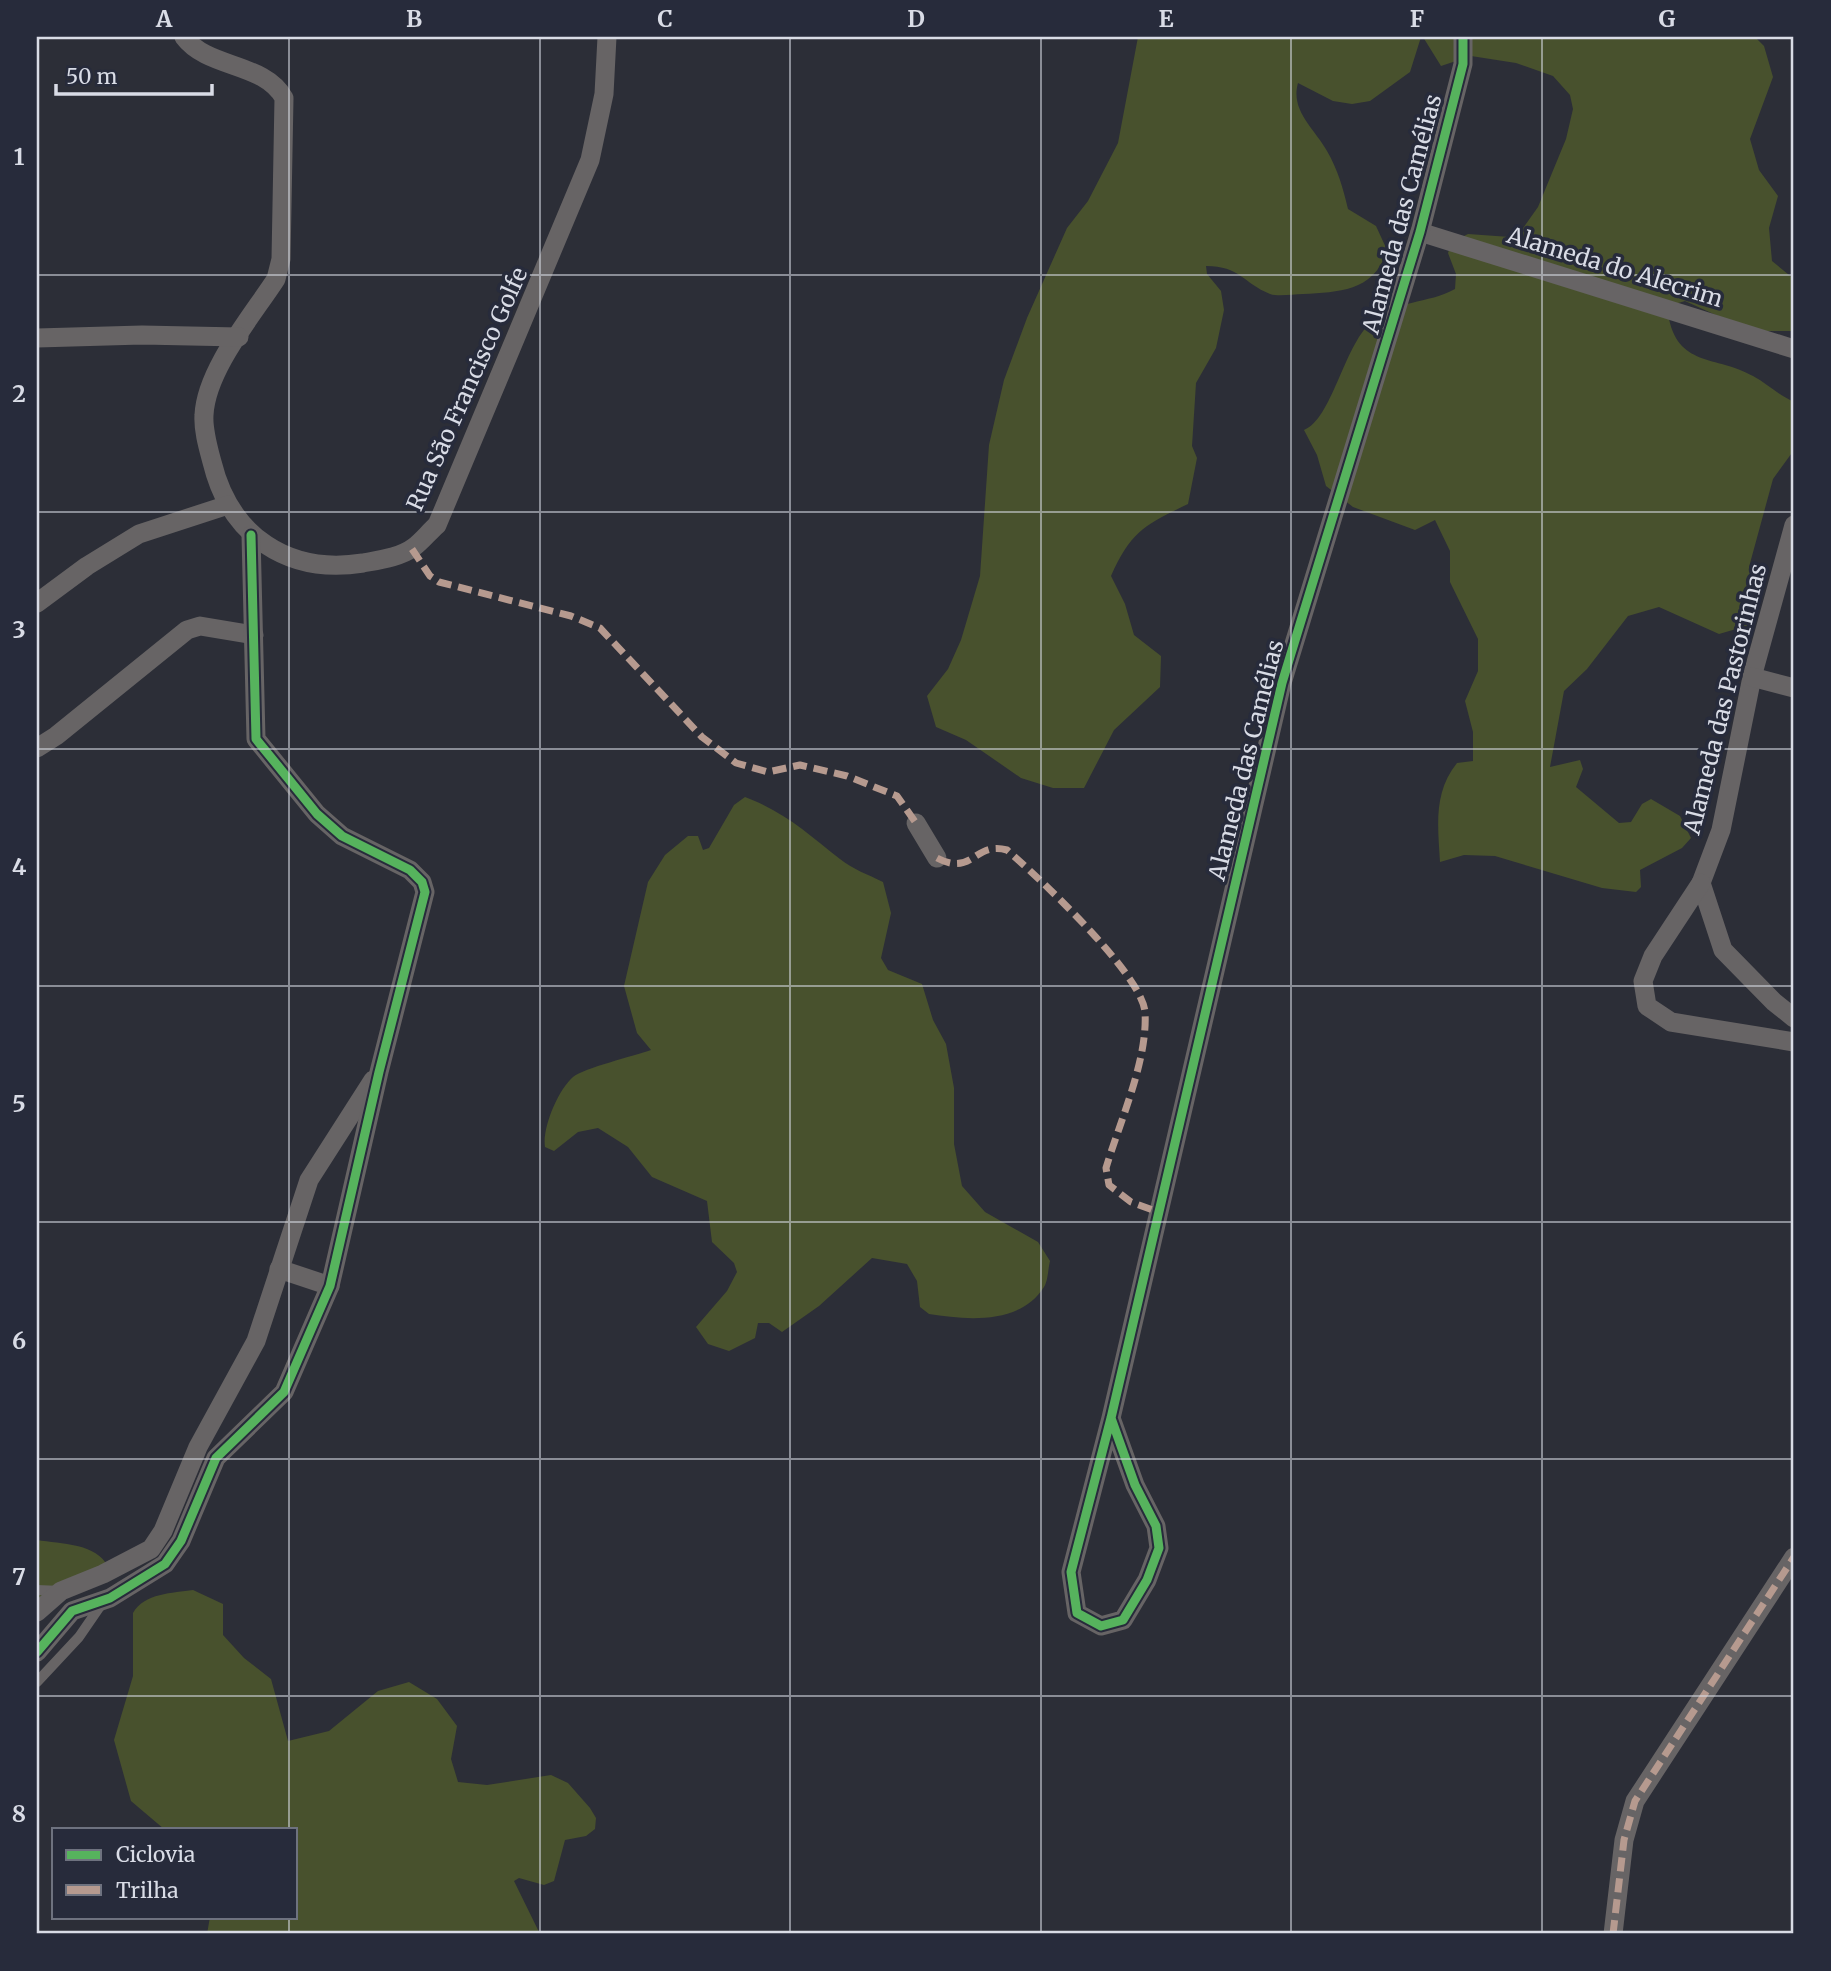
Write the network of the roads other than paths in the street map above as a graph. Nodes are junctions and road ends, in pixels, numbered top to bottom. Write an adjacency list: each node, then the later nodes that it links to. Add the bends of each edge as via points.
1 (184, 37): 5 (street, Rua São Francisco Golfe, via 215,57 277,85 284,98 281,259 276,279)
2 (607, 37): 10 (street, Rua São Francisco Golfe, via 604,94 590,160 437,525 412,549 341,566 305,562 275,551)
3 (1463, 37): 4 (street, Alameda das Camélias, via 1463,64)
4 (1420, 232): 7 (street, Alameda do Alecrim); 24 (street, Alameda das Camélias, via 1282,684)
5 (239, 337): 6 (street); 8 (street, Rua São Francisco Golfe, via 209,387 204,415 214,473)
6 (37, 338)
7 (1794, 349)
8 (228, 505): 10 (street, Rua São Francisco Golfe); 11 (street, via 139,534)
9 (1794, 525): 13 (street, Alameda das Pastorinhas)
10 (251, 534): 12 (street)
11 (37, 603)
12 (254, 635): 15 (street, via 200,626 187,630); 21 (street, via 256,739 317,814 342,836 410,870 425,892)
13 (1752, 677): 14 (street); 18 (street, Alameda das Pastorinhas, via 1721,830)
14 (1794, 688)
15 (37, 748)
16 (916, 823): 17 (street)
17 (937, 858)
18 (1701, 883): 19 (street, via 1723,950); 20 (street, Alameda das Pastorinhas, via 1653,956 1643,981 1647,1006 1671,1022)
19 (1794, 1018)
20 (1794, 1042)
21 (379, 1072): 22 (street, via 309,1180); 23 (street)
22 (279, 1269): 23 (street); 27 (street, via 256,1341 198,1447 151,1549)
23 (330, 1286): 28 (street, via 284,1392 216,1458 181,1541 165,1564)
24 (1111, 1418): 24 (street, Alameda das Camélias, via 1071,1572 1077,1613 1101,1626 1123,1620 1147,1580 1159,1548 1156,1526 1135,1485)
25 (1794, 1557): 32 (street, via 1635,1801 1624,1840)
26 (37, 1590): 27 (lane)
27 (61, 1591): 29 (street)
28 (104, 1600): 30 (street, via 72,1611); 31 (lane, via 79,1637)
29 (37, 1612)
30 (37, 1652)
31 (37, 1682)
32 (1613, 1934)

